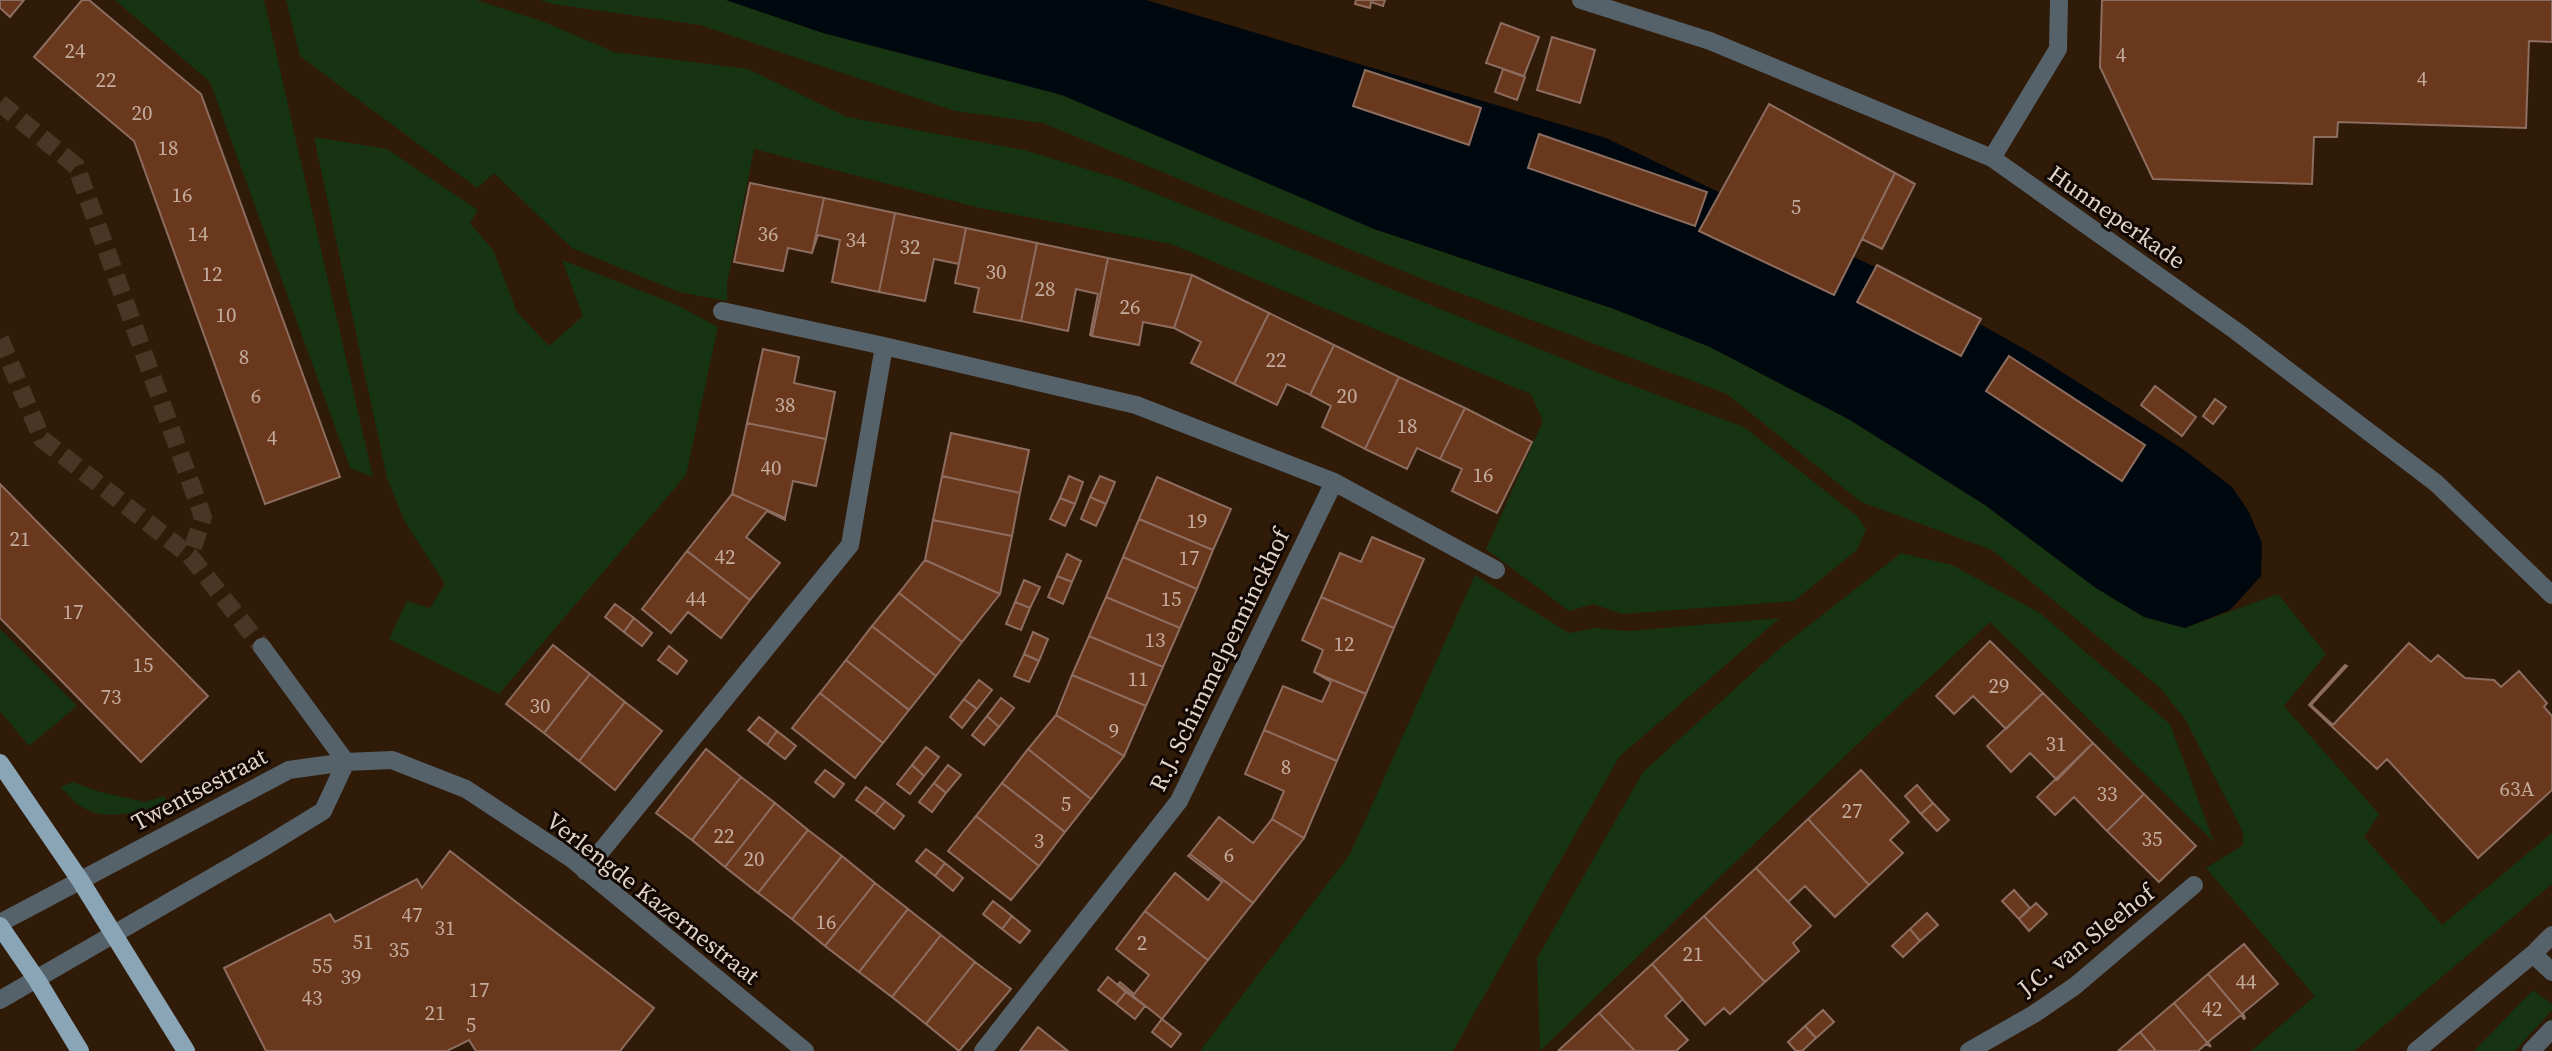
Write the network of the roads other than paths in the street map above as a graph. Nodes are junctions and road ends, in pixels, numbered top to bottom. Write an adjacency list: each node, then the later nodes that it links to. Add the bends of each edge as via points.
1 (1581, 0): 3 (street, Hunneperkade, via 1710,41)
2 (2059, 0): 3 (street, via 2058,49)
3 (1992, 159): 8 (street, Hunneperkade, via 2236,331 2437,483)
4 (722, 311): 5 (street)
5 (884, 346): 6 (street, via 1136,405); 12 (street, via 850,545)
6 (1334, 482): 7 (street); 26 (street, R.J. Schimmelpenninckhof, via 1179,801)
7 (1496, 570)
8 (2552, 595)
9 (262, 646): 10 (street)
10 (346, 762): 12 (street, Verlengde Kazernestraat, via 392,760 466,789); 13 (street, Twentsestraat, via 289,770); 16 (street, via 323,811)
11 (0, 763): 13 (main road)
12 (585, 871): 25 (street, Verlengde Kazernestraat)
13 (79, 880): 15 (street, Twentsestraat); 16 (main road)
14 (2194, 885): 27 (street, J.C. van Sleehof, via 2075,986)
15 (0, 925): 20 (main road)
16 (115, 935): 20 (street); 24 (main road)
17 (2552, 935): 18 (street)
18 (2533, 954): 19 (street); 28 (street)
19 (2552, 972)
20 (37, 980): 21 (street); 23 (main road)
21 (0, 1000)
22 (2552, 1029): 29 (street)
23 (80, 1051)
24 (186, 1051)
25 (805, 1051)
26 (983, 1051)
27 (1969, 1051)
28 (2416, 1051)
29 (2531, 1051)

